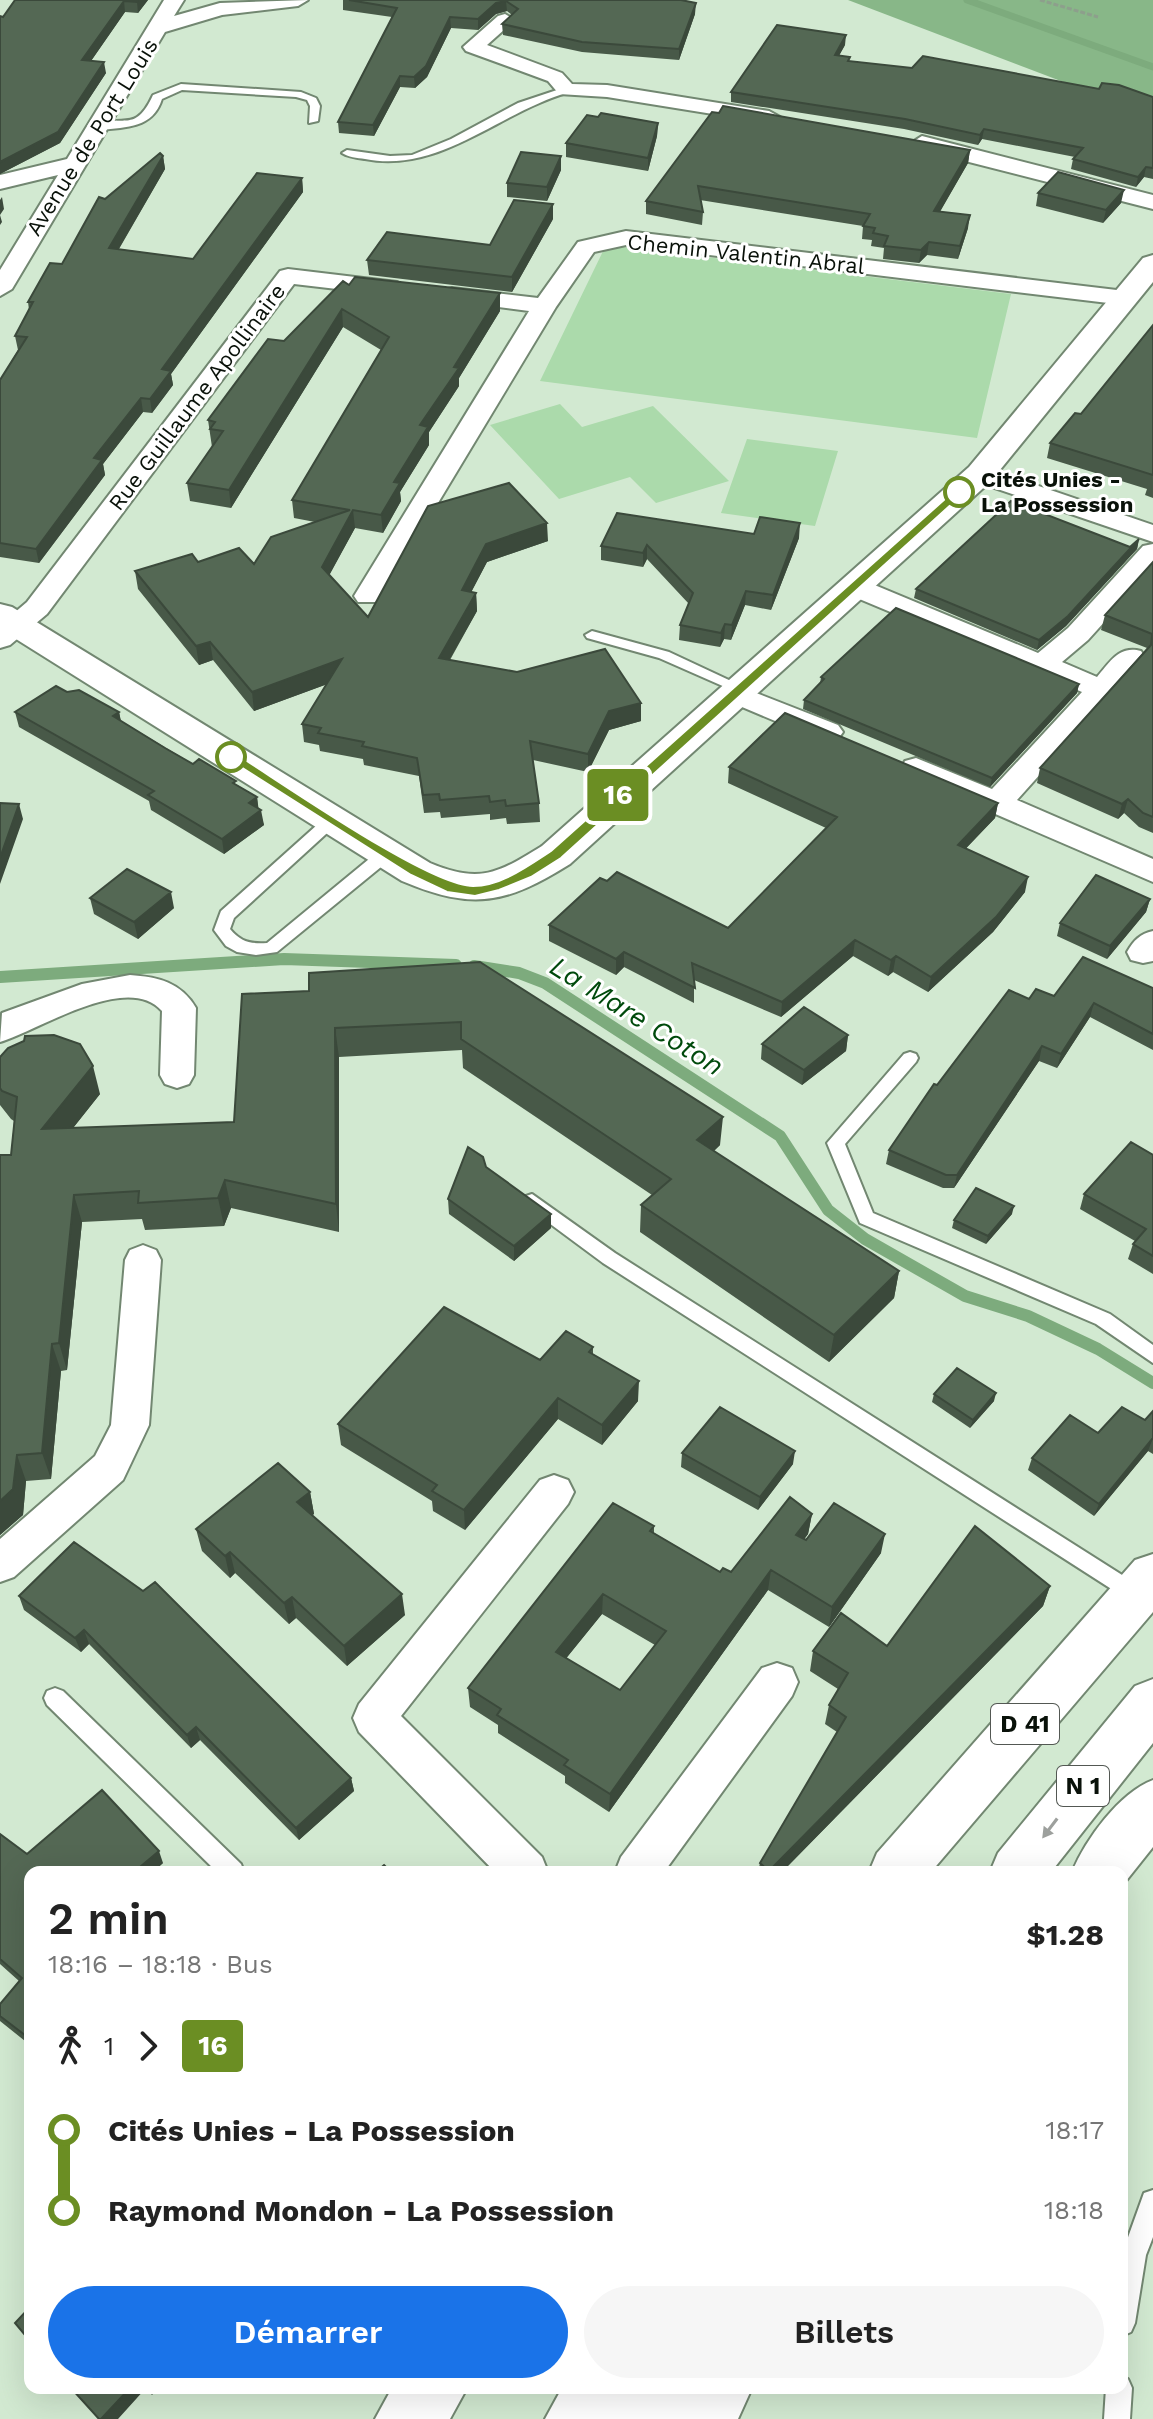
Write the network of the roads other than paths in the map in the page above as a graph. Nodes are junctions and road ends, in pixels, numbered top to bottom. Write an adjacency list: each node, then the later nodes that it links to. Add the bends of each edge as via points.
1 (174, 0): 4 (street, Avenue de Port Louis)
2 (298, 0): 4 (street, Avenue de Port Louis, via 220,9)
3 (505, 20): 5 (street, via 473,47 555,77)
4 (160, 27): 8 (street, Avenue de Port Louis)
5 (566, 90): 7 (street, via 607,91); 10 (lane, via 528,100 425,154 397,160)
6 (313, 121): 8 (lane, via 311,98 297,94 181,87 157,97 148,119)
7 (796, 121)
8 (101, 127): 11 (street, Avenue de Port Louis)
9 (903, 139): 13 (street)
10 (347, 153)
11 (75, 164): 12 (street); 15 (street, Avenue de Port Louis)
12 (0, 182)
13 (1153, 202)
14 (1142, 283): 16 (street, Chemin Valentin Abral, via 626,238 586,247); 17 (street)
15 (0, 289)
16 (544, 306): 21 (street, Chemin Valentin Abral); 22 (street, Rue Guillaume Apollinaire, via 288,276 37,608)
17 (980, 474): 18 (street); 20 (street)
18 (1153, 534)
19 (1153, 552): 23 (street)
20 (855, 587): 26 (street); 28 (street)
21 (368, 596)
22 (5, 626): 32 (street)
23 (1078, 634): 25 (street); 26 (street)
24 (592, 635): 28 (lane, via 664,655)
25 (1142, 662): 27 (street)
26 (1041, 665): 27 (street)
27 (1100, 689): 31 (street)
28 (736, 690): 29 (street); 33 (street, via 556,855 526,874 475,891 452,889)
29 (853, 742)
30 (882, 754): 31 (street)
31 (998, 802): 34 (street)
32 (332, 820): 33 (street); 33 (lane, via 227,915 222,930 230,943 249,951 271,948)
33 (386, 854)
34 (1153, 871)
35 (0, 1030): 37 (street, via 98,990 164,993 179,1008)
36 (910, 1058): 40 (lane, via 836,1143 866,1218 1103,1319)
37 (177, 1075)
38 (521, 1192): 43 (lane, via 609,1258)
39 (143, 1260): 42 (street, via 130,1425 109,1468)
40 (1153, 1355)
41 (554, 1492): 49 (street, via 374,1718)
42 (0, 1564)
43 (1145, 1585): 51 (street, D 41)
44 (777, 1682): 50 (street)
45 (55, 1698): 48 (lane)
46 (1153, 1703): 52 (street, N 1, one-way to 52)
47 (1153, 1805): 53 (street, N 1)
48 (227, 1866)
49 (520, 1866)
50 (641, 1866)
51 (901, 1866)
52 (1022, 1866)
53 (1104, 1866)
54 (1153, 2202): 55 (lane)
55 (1128, 2289)
56 (430, 2394): 61 (street)
57 (598, 2394): 62 (street)
58 (660, 2394): 63 (street)
59 (717, 2394): 64 (street)
60 (1119, 2394): 65 (lane)
61 (407, 2419)
62 (577, 2419)
63 (645, 2419)
64 (704, 2419)
65 (1117, 2419)

